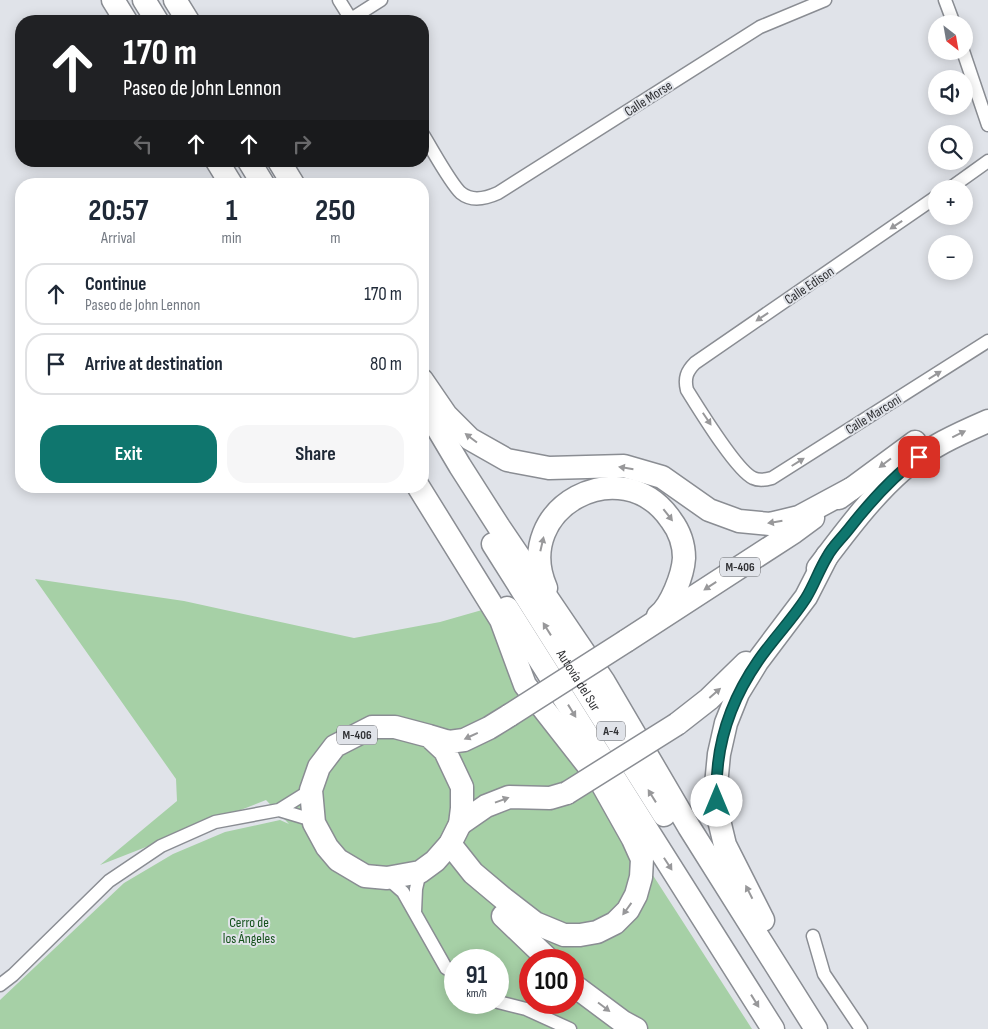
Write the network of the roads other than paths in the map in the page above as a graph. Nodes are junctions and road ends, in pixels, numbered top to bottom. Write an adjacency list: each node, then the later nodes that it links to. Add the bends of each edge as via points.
1 (113, 0): 8 (highway)
2 (144, 0): 9 (highway)
3 (175, 0): 10 (highway)
4 (339, 0): 11 (street)
5 (381, 0): 12 (street)
6 (825, 0): 16 (street, Calle Morse, via 760,26 486,198 462,193)
7 (946, 0): 13 (street)
8 (122, 15)
9 (154, 15)
10 (184, 15)
11 (348, 15)
12 (358, 15)
13 (951, 15)
14 (966, 60): 15 (street)
15 (988, 125)
16 (429, 145)
17 (988, 161): 24 (street)
18 (221, 167): 21 (highway)
19 (253, 167): 22 (highway)
20 (283, 167): 23 (highway)
21 (227, 178)
22 (259, 178)
23 (289, 178)
24 (962, 180)
25 (928, 203): 32 (street, Calle Edison, one-way to 32, via 689,369 685,377 687,390 741,470)
26 (988, 341): 32 (street, Calle Marconi, one-way to 26, via 772,478)
27 (429, 390): 33 (highway, one-way to 27, via 800,517 770,524 739,521 709,510 662,477 624,466 549,468 507,460 470,439 446,415)
28 (988, 405): 33 (highway, M-406, one-way to 33, via 934,429)
29 (429, 414): 37 (highway, via 499,527)
30 (988, 421): 36 (highway, M-406, one-way to 30, via 873,498 903,468 935,446)
31 (429, 444): 57 (highway, Autovía del Sur / A-4, one-way to 31)
32 (755, 479)
33 (851, 489): 38 (highway, M-406, one-way to 38, via 794,532)
34 (429, 490): 56 (highway, Autovía del Sur / A-4, one-way to 56)
35 (422, 493): 44 (highway, one-way to 44, via 501,620 525,685 601,782 642,859 641,877 628,910 615,923 597,932 564,935 534,923 473,873)
36 (827, 556): 43 (highway, M-406, one-way to 36, bridge, via 486,806 508,797 550,798 567,793 677,724 728,682 753,656); 58 (highway, one-way to 36, via 805,998 725,845 718,816 716,785 726,723 738,693 806,597)
37 (554, 607): 38 (highway, one-way to 38, via 539,561 547,526 564,505 587,491 626,488 644,495 657,502 680,532 684,568 661,614); 58 (highway, via 604,682)
38 (626, 641): 39 (highway, M-406, one-way to 39, bridge, via 489,728 464,740 449,742)
39 (428, 736): 40 (highway, M-406, via 395,727 372,727 335,746 319,767); 43 (highway, M-406, via 445,751 462,787)
40 (311, 790): 41 (street); 42 (highway, M-406)
41 (279, 810): 42 (street); 51 (street, via 215,822 162,846 109,881)
42 (314, 823): 46 (highway, M-406, via 338,860 365,876)
43 (460, 824): 44 (highway, M-406)
44 (450, 844): 45 (highway, M-406)
45 (423, 870): 46 (highway, M-406); 47 (street, via 416,889); 49 (highway, via 452,872)
46 (387, 878): 47 (street, via 403,892)
47 (415, 912): 50 (street)
48 (812, 936): 59 (street, via 824,974)
49 (538, 949)
50 (444, 964)
51 (0, 985)
52 (584, 993): 55 (highway, one-way to 55)
53 (509, 1005): 54 (street)
54 (570, 1029)
55 (636, 1029)
56 (773, 1029)
57 (800, 1029)
58 (816, 1029)
59 (861, 1029)

